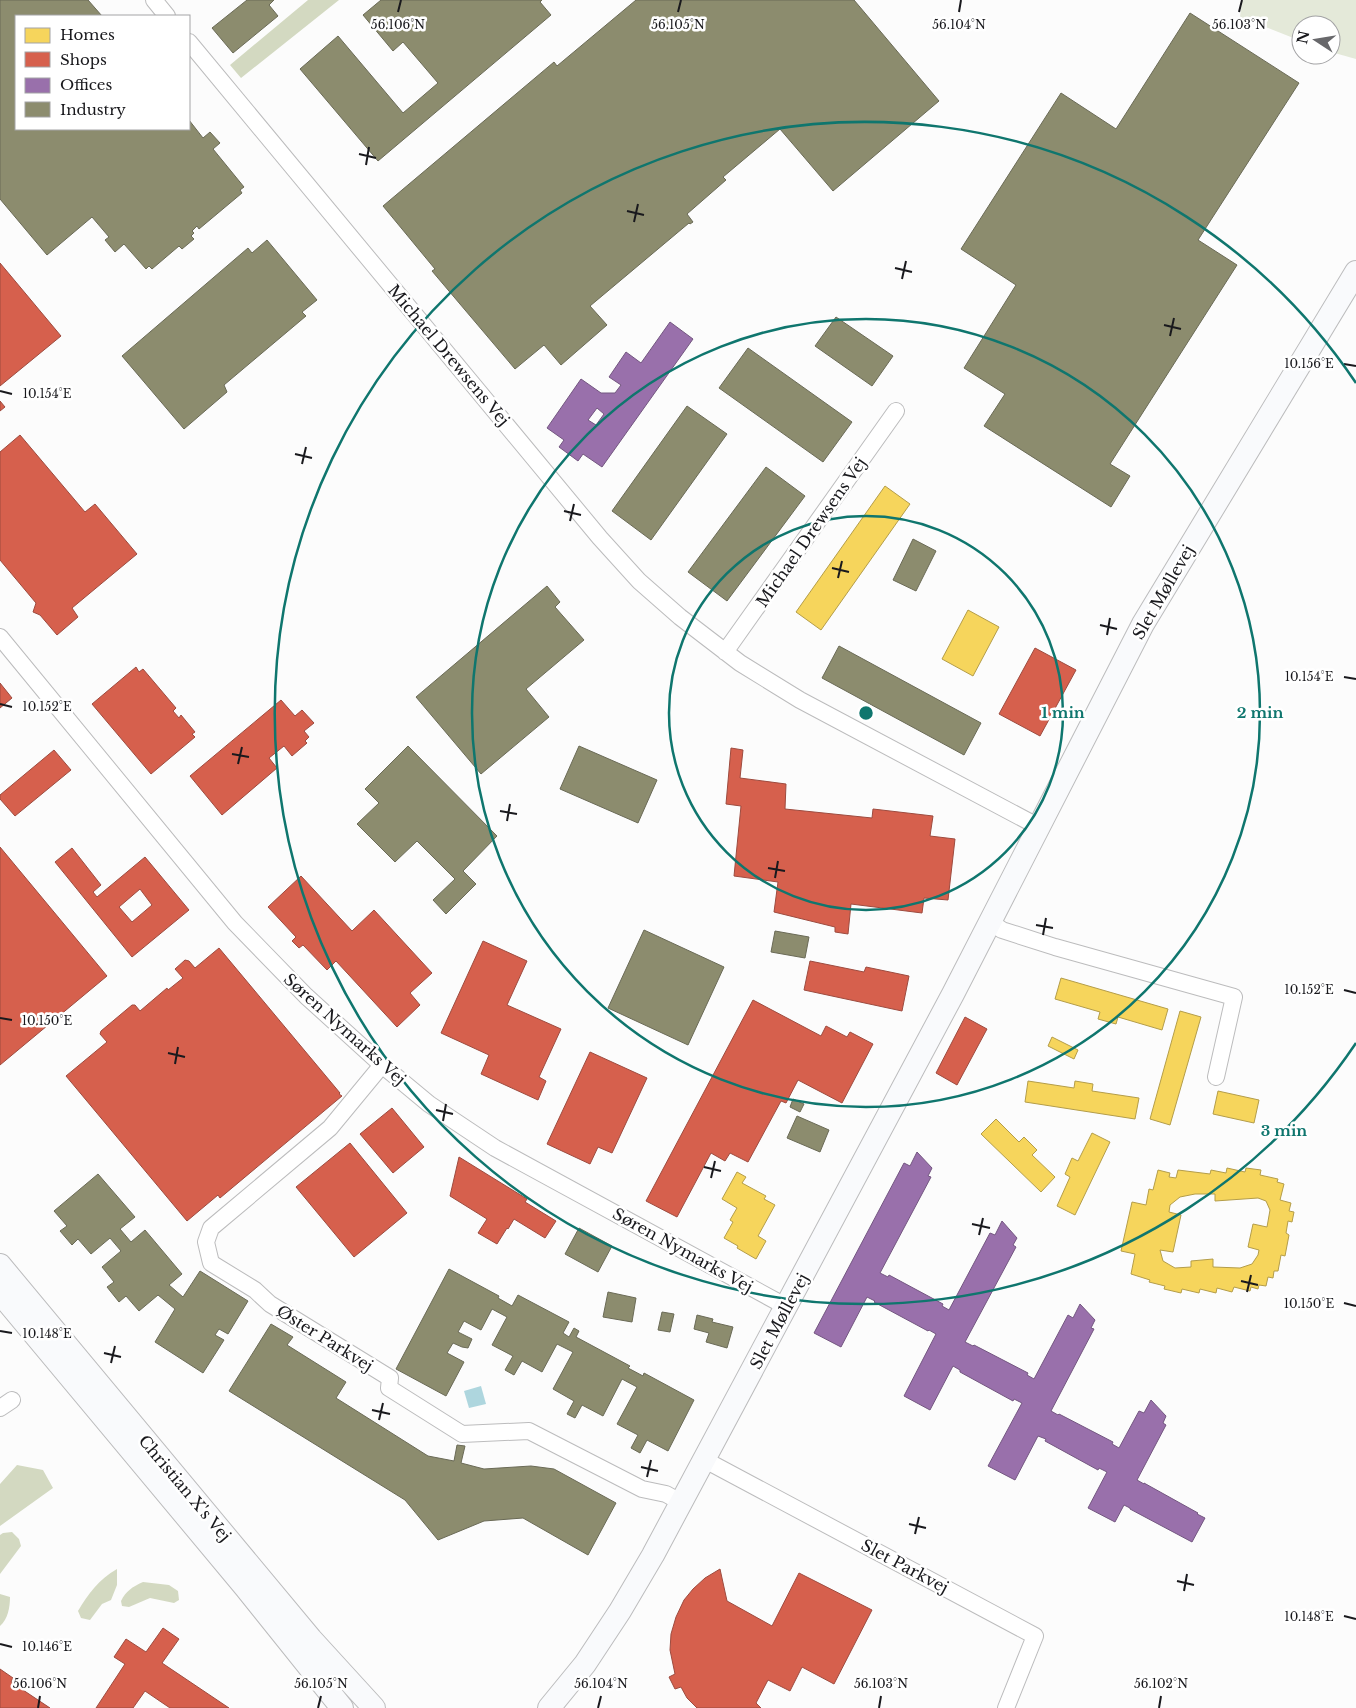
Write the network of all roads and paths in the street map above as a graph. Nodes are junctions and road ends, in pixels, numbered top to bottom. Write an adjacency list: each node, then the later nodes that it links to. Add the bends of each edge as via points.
1 (154, 0): 2 (street)
2 (166, 15)
3 (190, 43): 7 (street, Michael Drewsens Vej, via 600,538 639,581)
4 (1356, 272): 8 (street, Slet Møllevej, via 1143,624)
5 (896, 411): 7 (street, Michael Drewsens Vej)
6 (0, 637): 10 (street, Søren Nymarks Vej, via 235,923 306,996)
7 (725, 652): 8 (street, Michael Drewsens Vej, via 800,700)
8 (1039, 827): 9 (street, Slet Møllevej)
9 (990, 922): 11 (street, via 1002,930 1234,997); 14 (street, Slet Møllevej)
10 (382, 1065): 14 (street, Søren Nymarks Vej, via 429,1104 495,1148); 16 (street, Øster Parkvej, via 330,1128 211,1228 206,1242 211,1263 255,1290 270,1304 390,1378 389,1388 462,1434 530,1430 642,1489 666,1494)
11 (1216, 1077)
12 (0, 1265): 18 (street, Christian X's Vej, via 311,1639)
13 (0, 1293): 17 (street, Christian X's Vej)
14 (787, 1307): 15 (street, Slet Møllevej)
15 (705, 1460): 16 (street, Slet Møllevej); 20 (street, Slet Parkvej, via 1035,1636)
16 (682, 1503): 19 (street, Slet Møllevej, via 620,1611 585,1664)
17 (342, 1708)
18 (374, 1708)
19 (549, 1708)
20 (1006, 1708)

